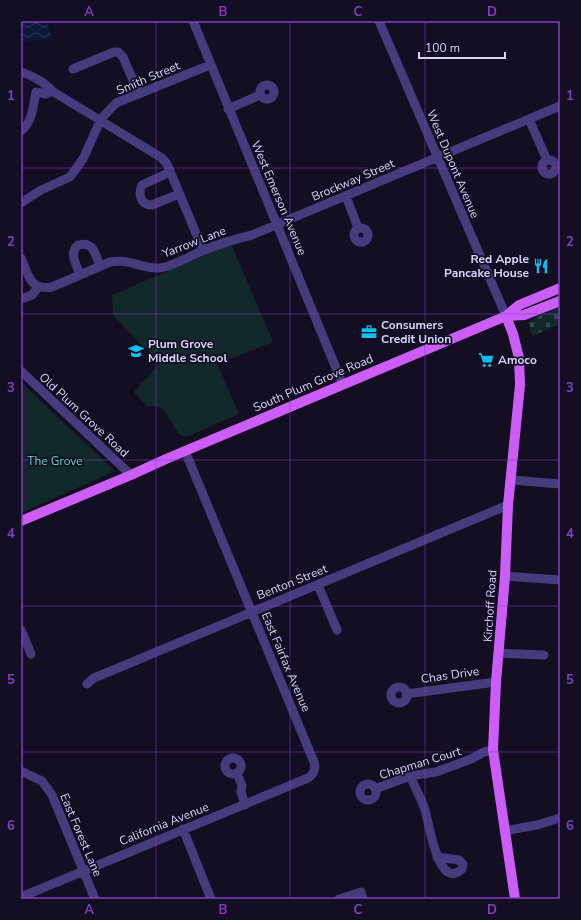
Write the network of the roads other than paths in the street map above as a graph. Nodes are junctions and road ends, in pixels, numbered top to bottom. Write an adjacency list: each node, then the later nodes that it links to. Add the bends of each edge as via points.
1 (193, 21): 3 (street, West Emerson Avenue)
2 (379, 21): 16 (street, West Dupont Avenue)
3 (210, 65): 9 (street, Smith Street); 12 (street, West Emerson Avenue)
4 (73, 69): 9 (street, via 118,52)
5 (21, 72): 6 (street)
6 (37, 80): 7 (street, via 49,86); 8 (street)
7 (52, 91): 8 (street, via 46,94); 13 (street)
8 (36, 92): 15 (street, via 31,117)
9 (139, 94): 13 (street, Smith Street, via 116,104)
10 (260, 95): 12 (street)
11 (560, 106): 14 (street, Brockway Street)
12 (228, 109): 22 (street, West Emerson Avenue)
13 (101, 119): 18 (street, via 162,158); 21 (street, Smith Street, via 83,159 70,177 41,190)
14 (529, 119): 16 (street, Brockway Street); 17 (street)
15 (21, 131)
16 (437, 157): 20 (street, Brockway Street); 32 (street, West Dupont Avenue)
17 (547, 160)
18 (170, 172): 19 (street); 19 (street, via 142,185 140,196 144,203 152,205)
19 (179, 194): 24 (street)
20 (346, 196): 22 (street, Brockway Street); 23 (street)
21 (21, 203)
22 (277, 225): 24 (street, Yarrow Lane); 34 (street, West Emerson Avenue)
23 (358, 228)
24 (203, 250): 26 (street, Yarrow Lane, via 159,268 120,260)
25 (21, 258): 28 (street, via 32,282)
26 (100, 266): 27 (street, Yarrow Lane); 27 (street, via 90,245 78,245 73,254)
27 (80, 274): 28 (street, Yarrow Lane, via 52,286)
28 (38, 287): 30 (street, via 32,295)
29 (560, 288): 32 (main road, South Plum Grove Road, via 519,305)
30 (21, 299)
31 (560, 301): 32 (main road, South Plum Grove Road, via 524,315)
32 (506, 316): 34 (main road, South Plum Grove Road); 37 (main road, Kirchoff Road, via 519,358 520,385)
33 (23, 376): 36 (street, Old Plum Grove Road)
34 (343, 385): 35 (main road, South Plum Grove Road)
35 (184, 451): 36 (main road, South Plum Grove Road); 44 (street, East Fairfax Avenue)
36 (131, 475): 40 (main road, South Plum Grove Road)
37 (511, 480): 38 (street); 39 (main road, Kirchoff Road)
38 (560, 484)
39 (508, 505): 41 (main road, Kirchoff Road); 43 (street, Benton Street)
40 (21, 521)
41 (505, 576): 42 (street); 47 (main road, Kirchoff Road)
42 (560, 580)
43 (318, 585): 44 (street, Benton Street); 46 (street)
44 (251, 612): 51 (street, Benton Street, via 94,678); 55 (street, East Fairfax Avenue, via 314,762)
45 (21, 630): 48 (street)
46 (337, 630)
47 (499, 653): 49 (street); 50 (main road, Kirchoff Road)
48 (31, 654)
49 (544, 655)
50 (496, 682): 52 (street, Chas Drive); 53 (main road, Kirchoff Road)
51 (87, 684)
52 (406, 694)
53 (493, 750): 57 (street, Chapman Court, via 436,772); 62 (main road, Kirchoff Road)
54 (21, 771): 64 (street, East Forest Lane, via 42,781 52,795)
55 (314, 772): 59 (street, California Avenue, via 308,778)
56 (237, 773): 59 (street)
57 (410, 776): 58 (street, Chapman Court); 63 (street, via 424,809)
58 (375, 789)
59 (245, 804): 61 (street, California Avenue)
60 (560, 818): 62 (street)
61 (183, 829): 64 (street, California Avenue); 68 (street)
62 (504, 831): 70 (main road, Kirchoff Road)
63 (437, 856)
64 (83, 870): 65 (street, California Avenue); 67 (street, East Forest Lane)
65 (21, 896)
66 (362, 896): 69 (street)
67 (95, 899)
68 (211, 899)
69 (339, 899)
70 (515, 899)

